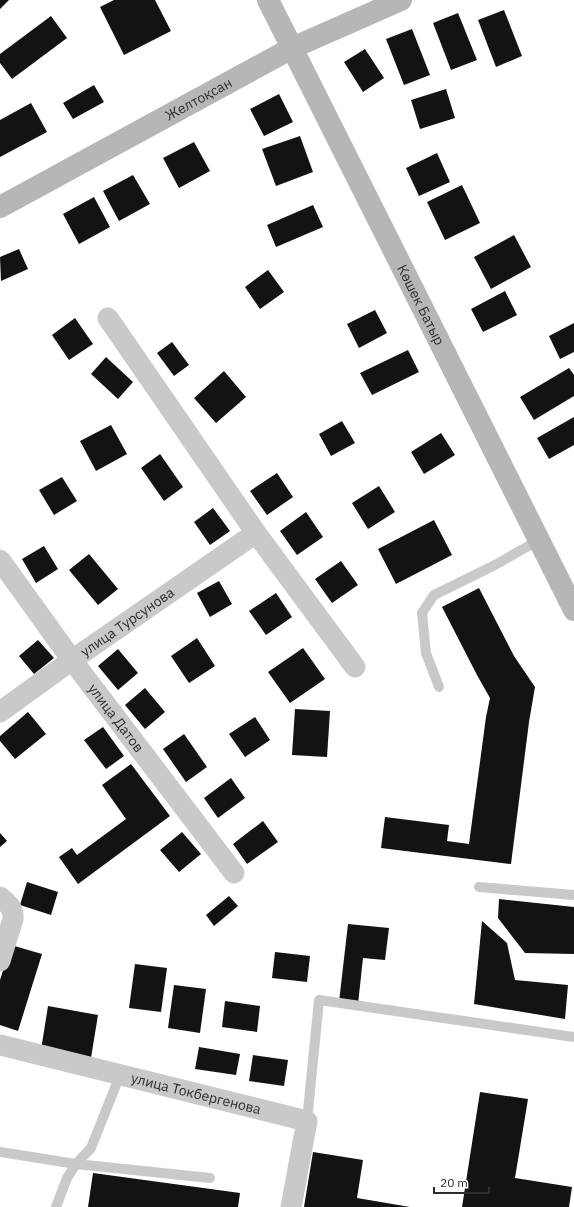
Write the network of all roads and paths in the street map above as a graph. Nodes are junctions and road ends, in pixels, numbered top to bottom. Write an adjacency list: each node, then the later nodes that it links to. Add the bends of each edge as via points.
1 (268, 0): 3 (street, Көшек Батыр)
2 (401, 0): 3 (street, Желтоқсан)
3 (292, 48): 4 (street, Желтоқсан); 7 (street, Көшек Батыр)
4 (0, 207)
5 (108, 318): 6 (street)
6 (256, 533): 10 (street, улица Турсунова); 11 (street)
7 (539, 540): 9 (street, Көшек Батыр); 12 (lane, via 434,596 422,613 426,653)
8 (0, 560): 10 (street, улица Датов)
9 (574, 610)
10 (72, 660): 13 (street, улица Турсунова); 14 (street, улица Датов)
11 (356, 667)
12 (439, 687)
13 (0, 712)
14 (234, 873)
15 (479, 887): 16 (lane)
16 (574, 895)
17 (0, 897): 18 (street, via 13,912)
18 (0, 961)
19 (574, 1037): 22 (lane, via 319,1000)
20 (0, 1045): 21 (street, улица Токбергенова)
21 (120, 1074): 22 (street, улица Токбергенова); 24 (lane, via 91,1148)
22 (307, 1121): 27 (street)
23 (0, 1152): 24 (lane)
24 (76, 1164): 25 (lane); 26 (lane, via 67,1178)
25 (210, 1178)
26 (56, 1207)
27 (291, 1207)

